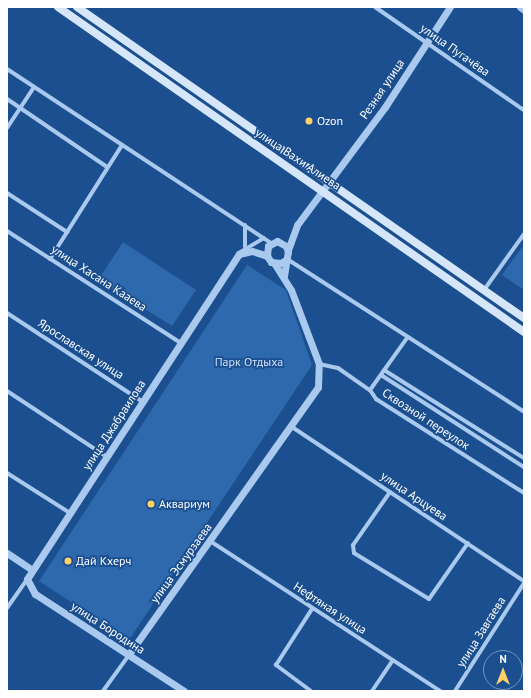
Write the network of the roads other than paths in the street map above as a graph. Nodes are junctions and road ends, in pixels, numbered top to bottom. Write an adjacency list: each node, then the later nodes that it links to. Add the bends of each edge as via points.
1 (58, 7): 17 (main road, улица Вахи Алиева)
2 (77, 7): 16 (main road, улица Вахи Алиева)
3 (375, 7): 7 (street, улица Пугачёва)
4 (450, 7): 7 (street, Резная улица)
5 (520, 7): 6 (street)
6 (524, 10)
7 (427, 42): 12 (street, улица Пугачёва); 16 (street, Резная улица)
8 (7, 70): 9 (street)
9 (34, 87): 11 (street); 14 (street)
10 (7, 100): 11 (street)
11 (20, 108): 13 (street); 15 (street)
12 (524, 110)
13 (7, 128)
14 (122, 145): 15 (street); 19 (street)
15 (107, 167): 21 (street)
16 (330, 182): 17 (street, Резная улица); 36 (main road, улица Вахи Алиева)
17 (324, 192): 22 (street, Резная улица); 39 (main road, улица Вахи Алиева)
18 (7, 193): 21 (street)
19 (245, 225): 24 (street); 28 (street)
20 (7, 231): 32 (street, улица Хасана Кааева)
21 (67, 232): 32 (street)
22 (292, 232): 26 (street); 29 (street)
23 (524, 234): 25 (street)
24 (264, 238): 26 (street); 28 (street, улица Джабраилова)
25 (520, 240): 27 (street); 36 (street)
26 (274, 242): 29 (street); 31 (street)
27 (524, 243)
28 (245, 247): 30 (street, улица Джабраилова)
29 (288, 250): 33 (street)
30 (239, 254): 31 (street, via 252,251); 41 (street, улица Джабраилова)
31 (267, 256): 34 (street)
32 (50, 259): 41 (street, улица Хасана Кааева)
33 (287, 259): 34 (street); 35 (street); 40 (street)
34 (274, 263): 35 (street)
35 (284, 276): 42 (street)
36 (484, 291): 38 (main road, улица Вахи Алиева)
37 (7, 313): 47 (street, Ярославская улица)
38 (524, 318)
39 (524, 332)
40 (407, 338): 43 (street); 48 (street)
41 (179, 342): 47 (street, улица Джабраилова)
42 (319, 364): 45 (street, Сквозной переулок, via 338,368); 49 (street, улица Эсмурзаева, via 316,393)
43 (384, 370): 44 (street); 51 (street)
44 (380, 375): 45 (street); 52 (street)
45 (370, 390): 55 (street, Сквозной переулок, via 376,399)
46 (7, 391): 50 (street)
47 (143, 402): 50 (street, улица Джабраилова)
48 (524, 412)
49 (292, 427): 54 (street, улица Арцуева); 57 (street, улица Эсмурзаева)
50 (107, 457): 56 (street, улица Джабраилова)
51 (524, 458)
52 (524, 467)
53 (7, 472): 56 (street)
54 (390, 492): 58 (street, улица Арцуева); 58 (street, via 353,545 354,553 429,599)
55 (524, 493)
56 (70, 513): 60 (street, улица Джабраилова)
57 (210, 541): 64 (street, Нефтяная улица); 65 (street, улица Эсмурзаева)
58 (468, 544): 62 (street, улица Арцуева)
59 (7, 553): 60 (street)
60 (31, 569): 61 (street, улица Джабраилова)
61 (27, 579): 63 (street, улица Джабраилова); 65 (street, улица Бородина, via 35,594)
62 (524, 582): 72 (street, улица Завгаева)
63 (7, 608)
64 (312, 609): 66 (street, Нефтяная улица); 69 (street, via 276,665)
65 (129, 654): 67 (street, улица Эсмурзаева); 68 (street, улица Бородина)
66 (393, 660): 70 (street); 71 (street, Нефтяная улица)
67 (103, 691)
68 (184, 691)
69 (311, 691)
70 (372, 691)
71 (440, 691)
72 (455, 691)

